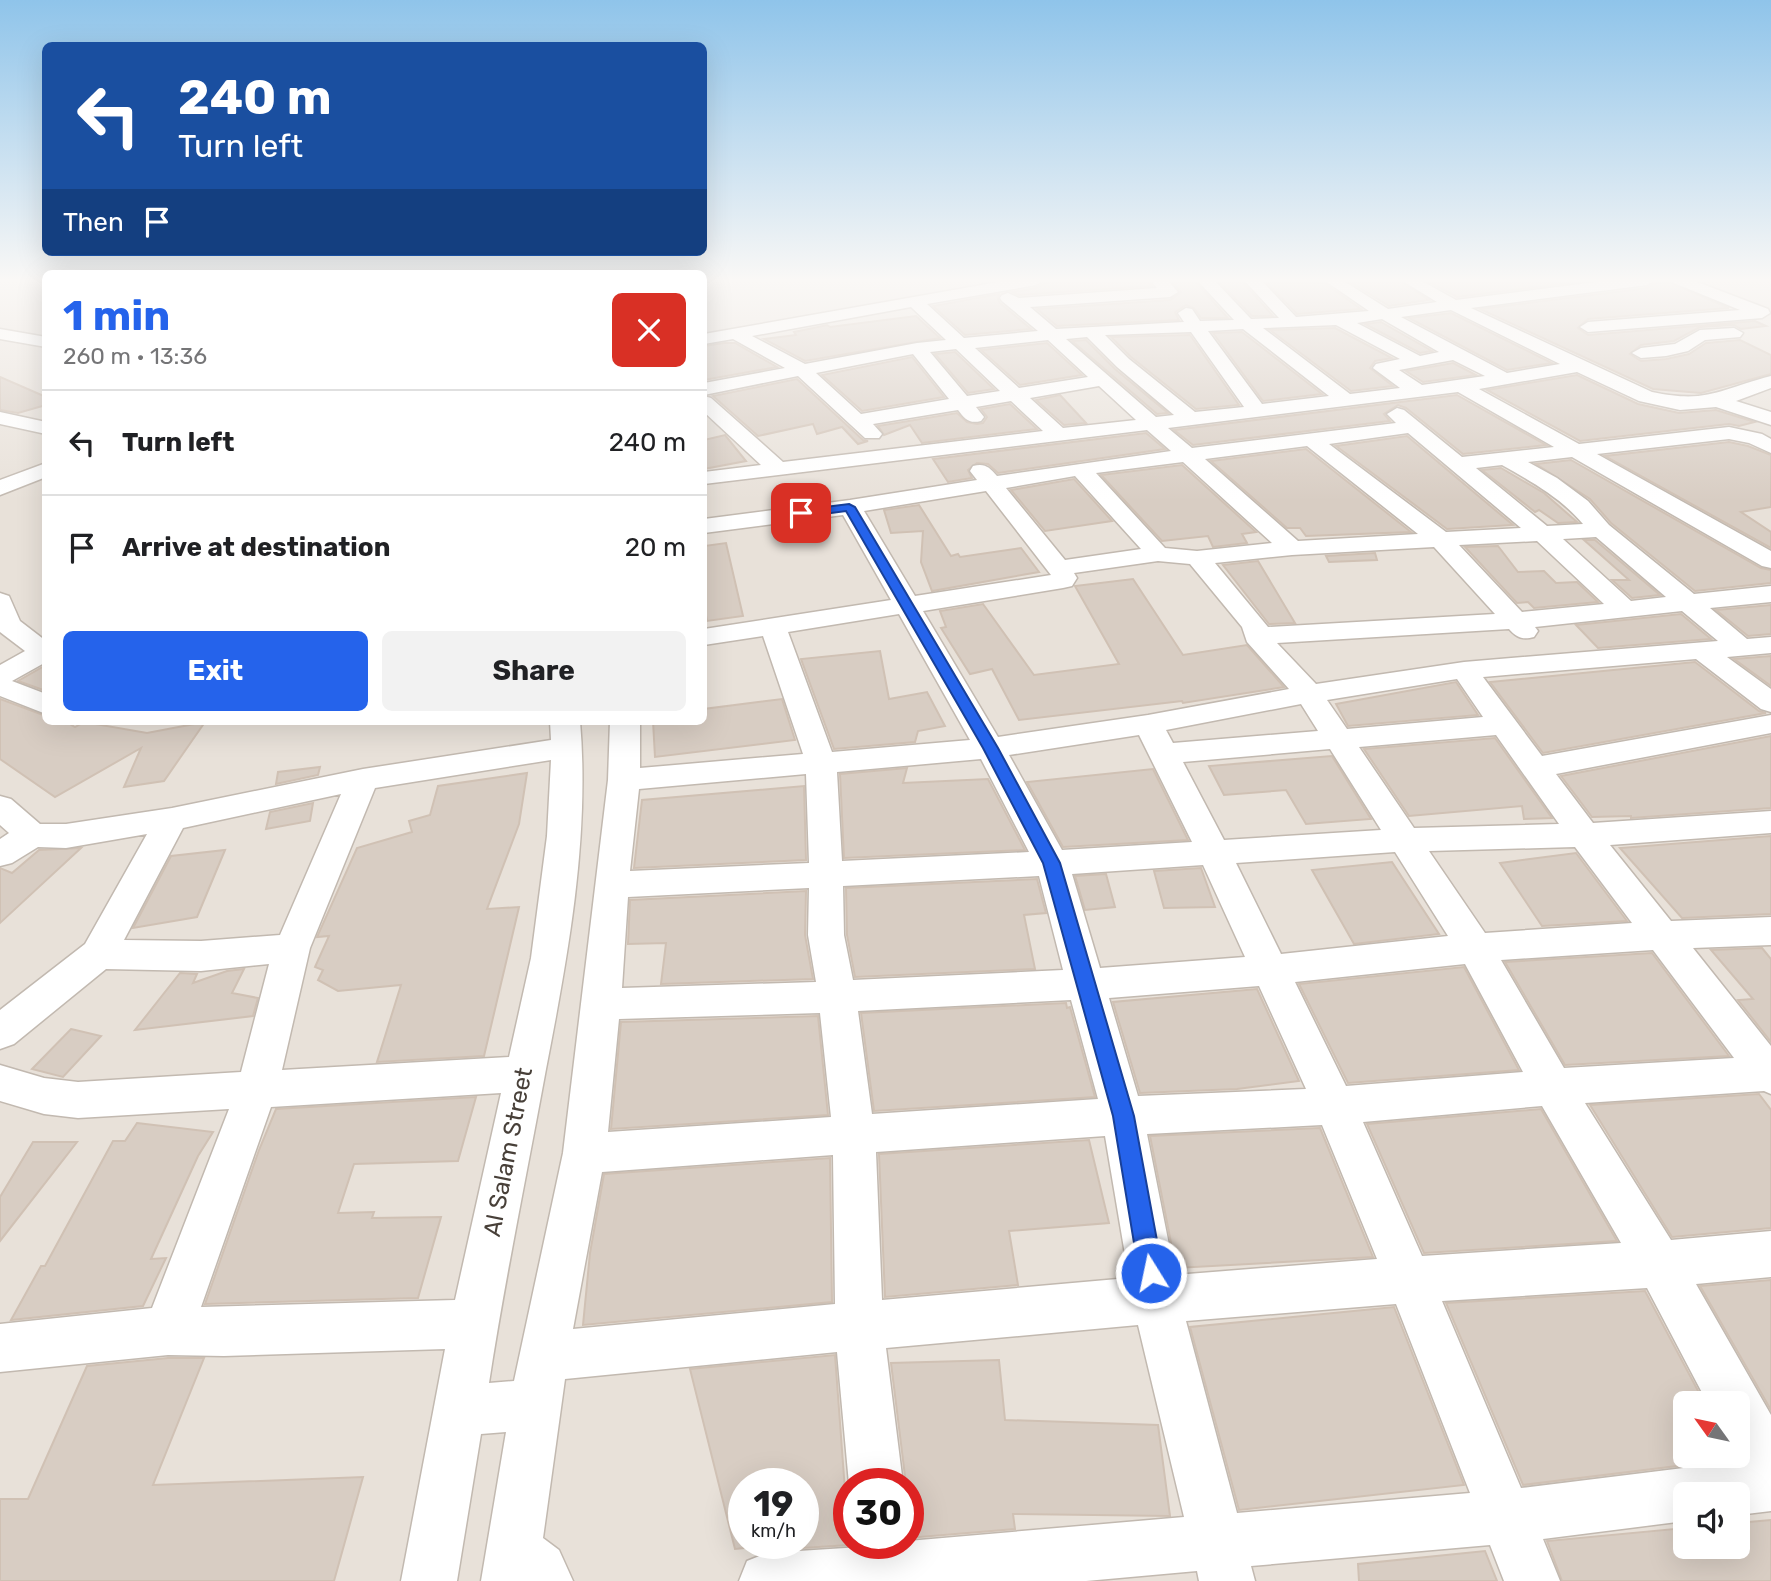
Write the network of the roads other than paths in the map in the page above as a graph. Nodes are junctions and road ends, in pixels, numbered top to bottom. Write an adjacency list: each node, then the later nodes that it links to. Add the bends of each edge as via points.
1 (773, 354): 14 (street)
2 (838, 354): 14 (street)
3 (923, 354): 25 (street)
4 (974, 354): 21 (street)
5 (1075, 354): 16 (street)
6 (1114, 354): 29 (street)
7 (1215, 354): 27 (street)
8 (1286, 354): 23 (street)
9 (1405, 354): 12 (street)
10 (1548, 354): 13 (street)
11 (1454, 355): 12 (street); 15 (street)
12 (1417, 360): 20 (street, via 1382,368)
13 (1574, 367): 15 (street); 24 (street, via 1660,401)
14 (801, 369): 19 (street); 31 (street)
15 (1503, 379): 18 (street)
16 (1102, 380): 21 (street); 32 (street)
17 (1771, 382): 24 (street)
18 (1461, 386): 20 (street); 40 (street)
19 (707, 388)
20 (1418, 391): 22 (street)
21 (1017, 394): 25 (street); 35 (street)
22 (1376, 396): 23 (street); 34 (street)
23 (1345, 399): 27 (street)
24 (1717, 401): 30 (street)
25 (964, 404): 31 (street); 37 (street)
26 (707, 405): 45 (street)
27 (1256, 411): 29 (street)
28 (0, 418): 33 (street)
29 (1191, 419): 32 (street)
30 (1771, 419)
31 (859, 420): 41 (street)
32 (1156, 424): 35 (street); 42 (street)
33 (42, 427)
34 (1412, 427): 36 (street); 44 (street)
35 (1059, 435): 37 (street)
36 (1310, 439): 42 (street); 55 (street)
37 (993, 444): 38 (street)
38 (963, 447): 41 (street); 49 (street)
39 (1771, 447): 40 (street, via 1729,433)
40 (1578, 449): 43 (street); 59 (street)
41 (893, 455): 45 (street)
42 (1191, 456): 46 (street); 56 (street)
43 (1508, 460): 44 (street); 53 (street, via 1580,506)
44 (1459, 464): 54 (street)
45 (778, 469): 48 (street)
46 (1080, 470): 49 (street); 57 (street)
47 (42, 471): 50 (street)
48 (707, 478)
49 (991, 484): 51 (street); 60 (street)
50 (0, 488)
51 (849, 507): 52 (street); 64 (street)
52 (707, 526)
53 (1601, 530): 54 (street); 63 (street)
54 (1544, 535): 55 (street); 65 (street)
55 (1439, 538): 56 (street); 66 (street)
56 (1292, 548): 58 (street)
57 (1158, 554): 58 (street); 60 (street)
58 (1197, 558): 69 (street, via 1255,626)
59 (1771, 561)
60 (1059, 568): 64 (street, via 1065,578 1059,583)
61 (1771, 594): 63 (street)
62 (0, 601): 72 (street, via 8,625)
63 (1685, 603): 65 (street); 71 (street)
64 (908, 606): 67 (street); 88 (street)
65 (1627, 611): 66 (street)
66 (1515, 621): 69 (street); 75 (street)
67 (772, 625): 68 (street); 89 (street)
68 (707, 636)
69 (1256, 636): 79 (street)
70 (1771, 645): 71 (street)
71 (1742, 648): 73 (street)
72 (42, 650)
73 (1702, 651): 75 (street); 81 (street)
74 (42, 652): 77 (street)
75 (1555, 662): 76 (street)
76 (1464, 670): 79 (street); 82 (street)
77 (0, 676)
78 (0, 686): 80 (street)
79 (1309, 694): 86 (street); 87 (street)
80 (42, 703)
81 (1771, 703)
82 (1503, 724): 86 (street); 90 (street)
83 (1771, 724): 90 (street)
84 (625, 725): 92 (street)
85 (566, 734): 91 (street); 114 (street, Al Salam Street, via 558,893 549,958)
86 (1339, 737): 87 (street); 98 (street)
87 (1156, 739): 88 (street); 99 (street)
88 (990, 748): 89 (street); 101 (street)
89 (821, 762): 92 (street); 102 (street)
90 (1535, 767): 97 (street)
91 (363, 779): 94 (street); 106 (street)
92 (624, 780): 103 (street)
93 (0, 807): 96 (street)
94 (172, 819): 96 (street, via 66,836); 108 (street)
95 (1771, 822): 97 (street)
96 (32, 835): 100 (street)
97 (1584, 835): 98 (street); 105 (street)
98 (1404, 840): 99 (street); 107 (street)
99 (1213, 851): 101 (street); 109 (street)
100 (0, 854)
101 (1052, 863): 102 (street); 110 (street)
102 (826, 875): 103 (street); 111 (street, via 825,935)
103 (611, 885): 112 (street)
104 (1771, 931): 105 (street)
105 (1659, 934): 107 (street); 115 (street)
106 (292, 948): 108 (street, via 201,956); 118 (street)
107 (1475, 948): 109 (street); 117 (street)
108 (98, 954): 113 (street)
109 (1268, 970): 110 (street); 119 (street)
110 (1085, 985): 111 (street); 120 (street)
111 (837, 997): 112 (street); 121 (street)
112 (603, 1004): 122 (street)
113 (0, 1032)
114 (523, 1074): 118 (street); 127 (street, Al Salam Street)
115 (1770, 1074): 117 (street)
116 (0, 1083): 118 (street, via 78,1100)
117 (1553, 1087): 119 (street); 124 (street)
118 (257, 1089): 129 (street)
119 (1335, 1106): 120 (street); 125 (street)
120 (1123, 1116): 121 (street); 126 (street)
121 (854, 1134): 122 (street); 128 (street)
122 (584, 1153): 131 (street)
123 (1771, 1254): 124 (street)
124 (1660, 1265): 125 (street); 132 (street)
125 (1408, 1280): 126 (street); 139 (street)
126 (1156, 1299): 128 (street); 140 (street)
127 (474, 1324): 129 (street); 134 (street, Al Salam Street)
128 (859, 1324): 131 (street); 137 (street)
129 (168, 1331): 130 (street)
130 (0, 1348)
131 (542, 1357): 133 (street)
132 (1729, 1391)
133 (535, 1405): 134 (street); 142 (street)
134 (459, 1410): 143 (street, Al Salam Street)
135 (1750, 1429): 136 (street)
136 (1771, 1467)
137 (874, 1468)
138 (1771, 1483): 139 (street)
139 (1505, 1517): 140 (street); 145 (street)
140 (1222, 1562): 141 (street)
141 (885, 1565): 144 (street)
142 (522, 1570)
143 (429, 1581)
144 (768, 1581)
145 (1532, 1581)

